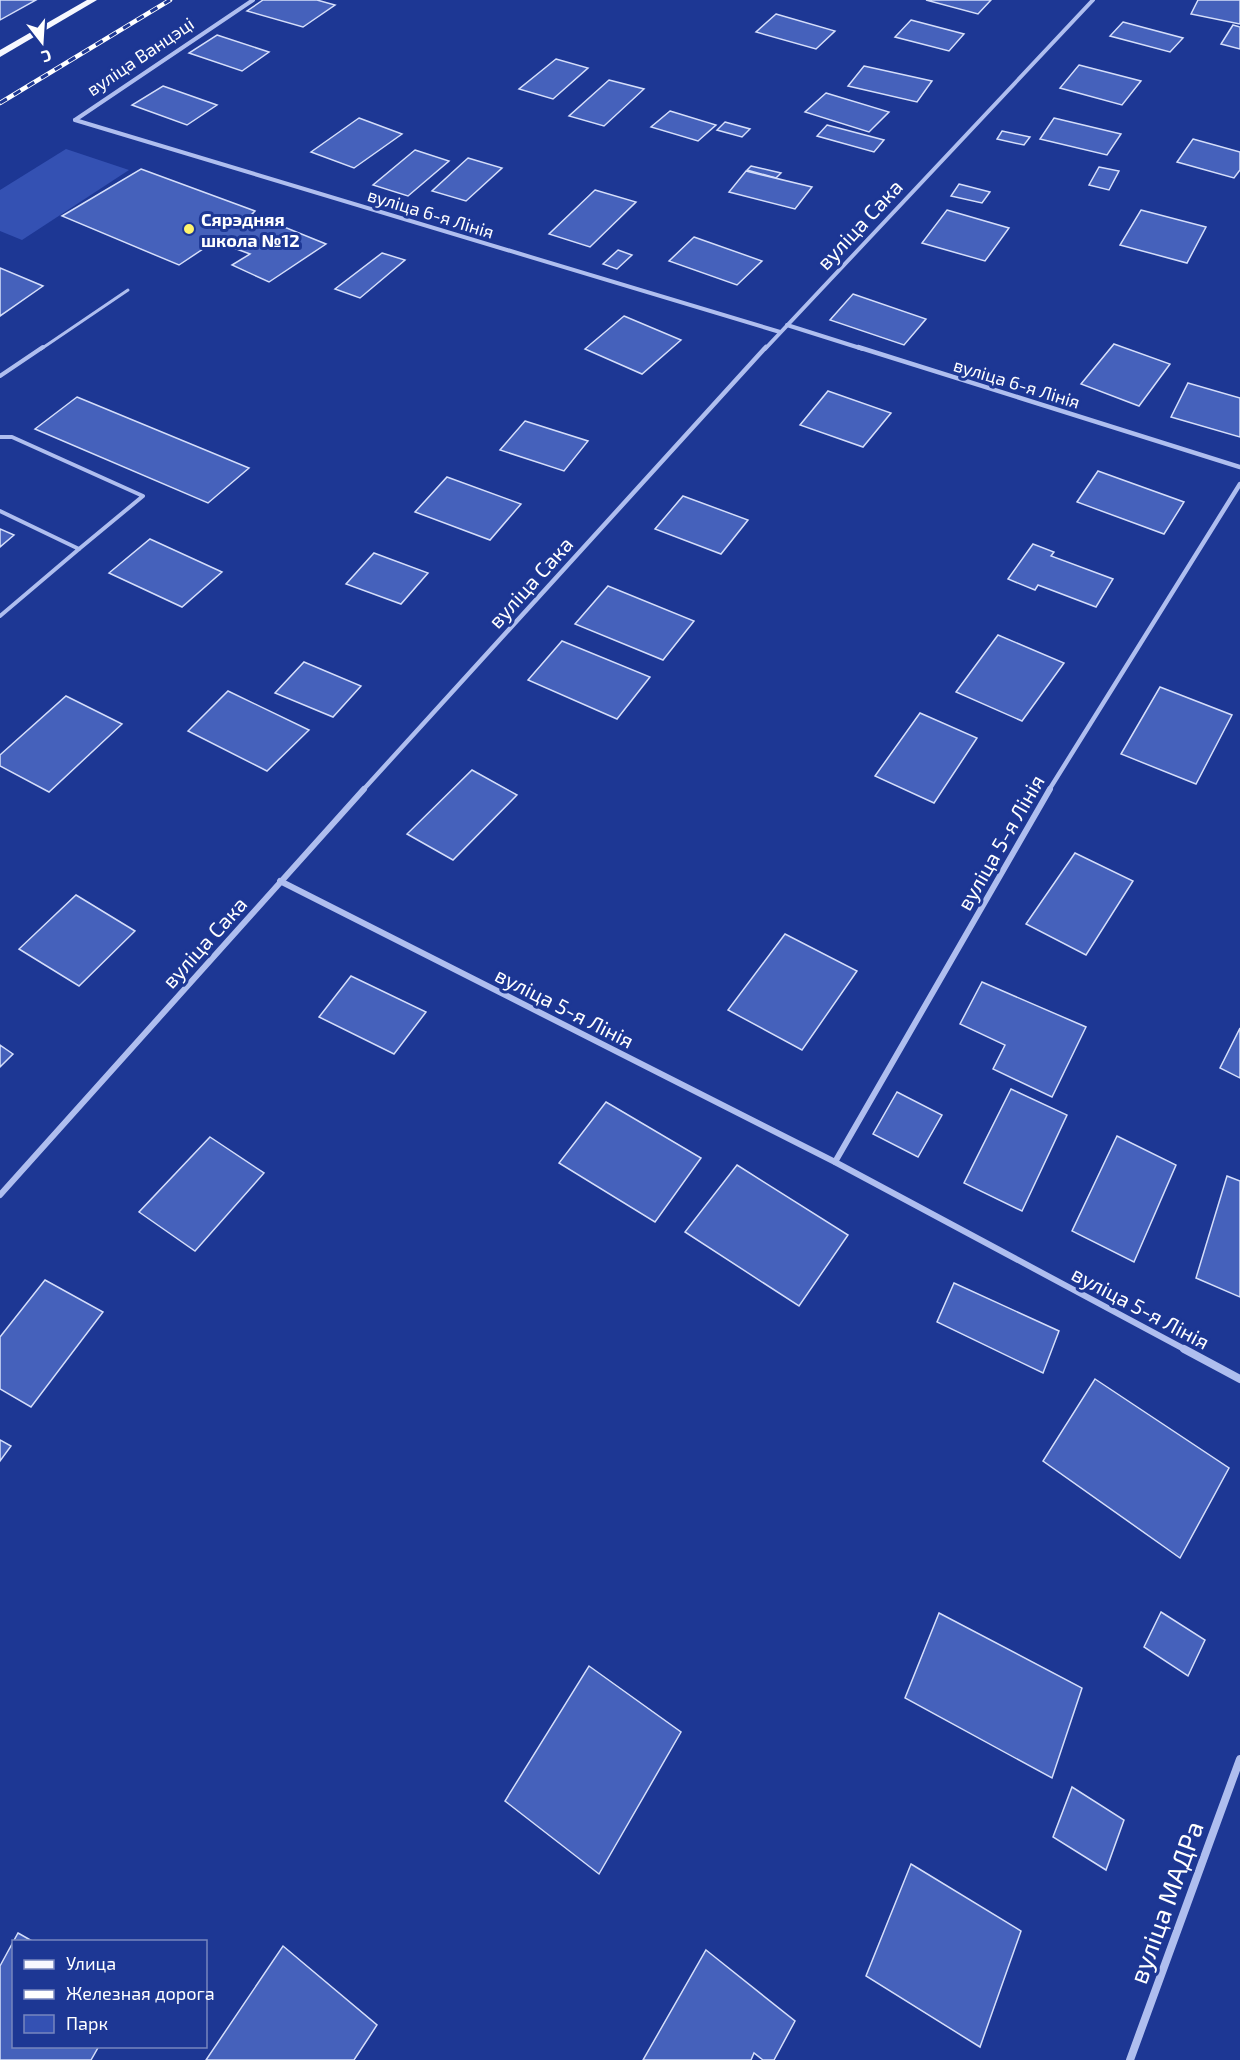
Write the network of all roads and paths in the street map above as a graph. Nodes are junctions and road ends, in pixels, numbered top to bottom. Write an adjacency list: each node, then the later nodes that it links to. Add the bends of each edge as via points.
1 (93, 0): 4 (main road)
2 (253, 0): 5 (street, вуліца Ванцэці)
3 (1093, 0): 7 (street, вуліца Сака)
4 (0, 54)
5 (75, 120): 8 (street, вуліца 6-я Лінія)
6 (128, 290): 9 (lane)
7 (787, 325): 8 (street, вуліца Сака); 11 (street, вуліца 6-я Лінія)
8 (780, 332): 16 (street, вуліца Сака)
9 (0, 376)
10 (0, 437): 14 (lane, via 12,437 143,496)
11 (1240, 467)
12 (1240, 484): 17 (street, вуліца 5-я Лінія, via 1068,757)
13 (0, 511): 14 (lane)
14 (79, 549): 15 (lane)
15 (0, 616)
16 (280, 881): 17 (street, вуліца 5-я Лінія); 18 (street, вуліца Сака)
17 (836, 1162): 19 (street, вуліца 5-я Лінія)
18 (0, 1194)
19 (1240, 1379)
20 (1240, 1759): 21 (street, вуліца МАДРа)
21 (1130, 2060)

